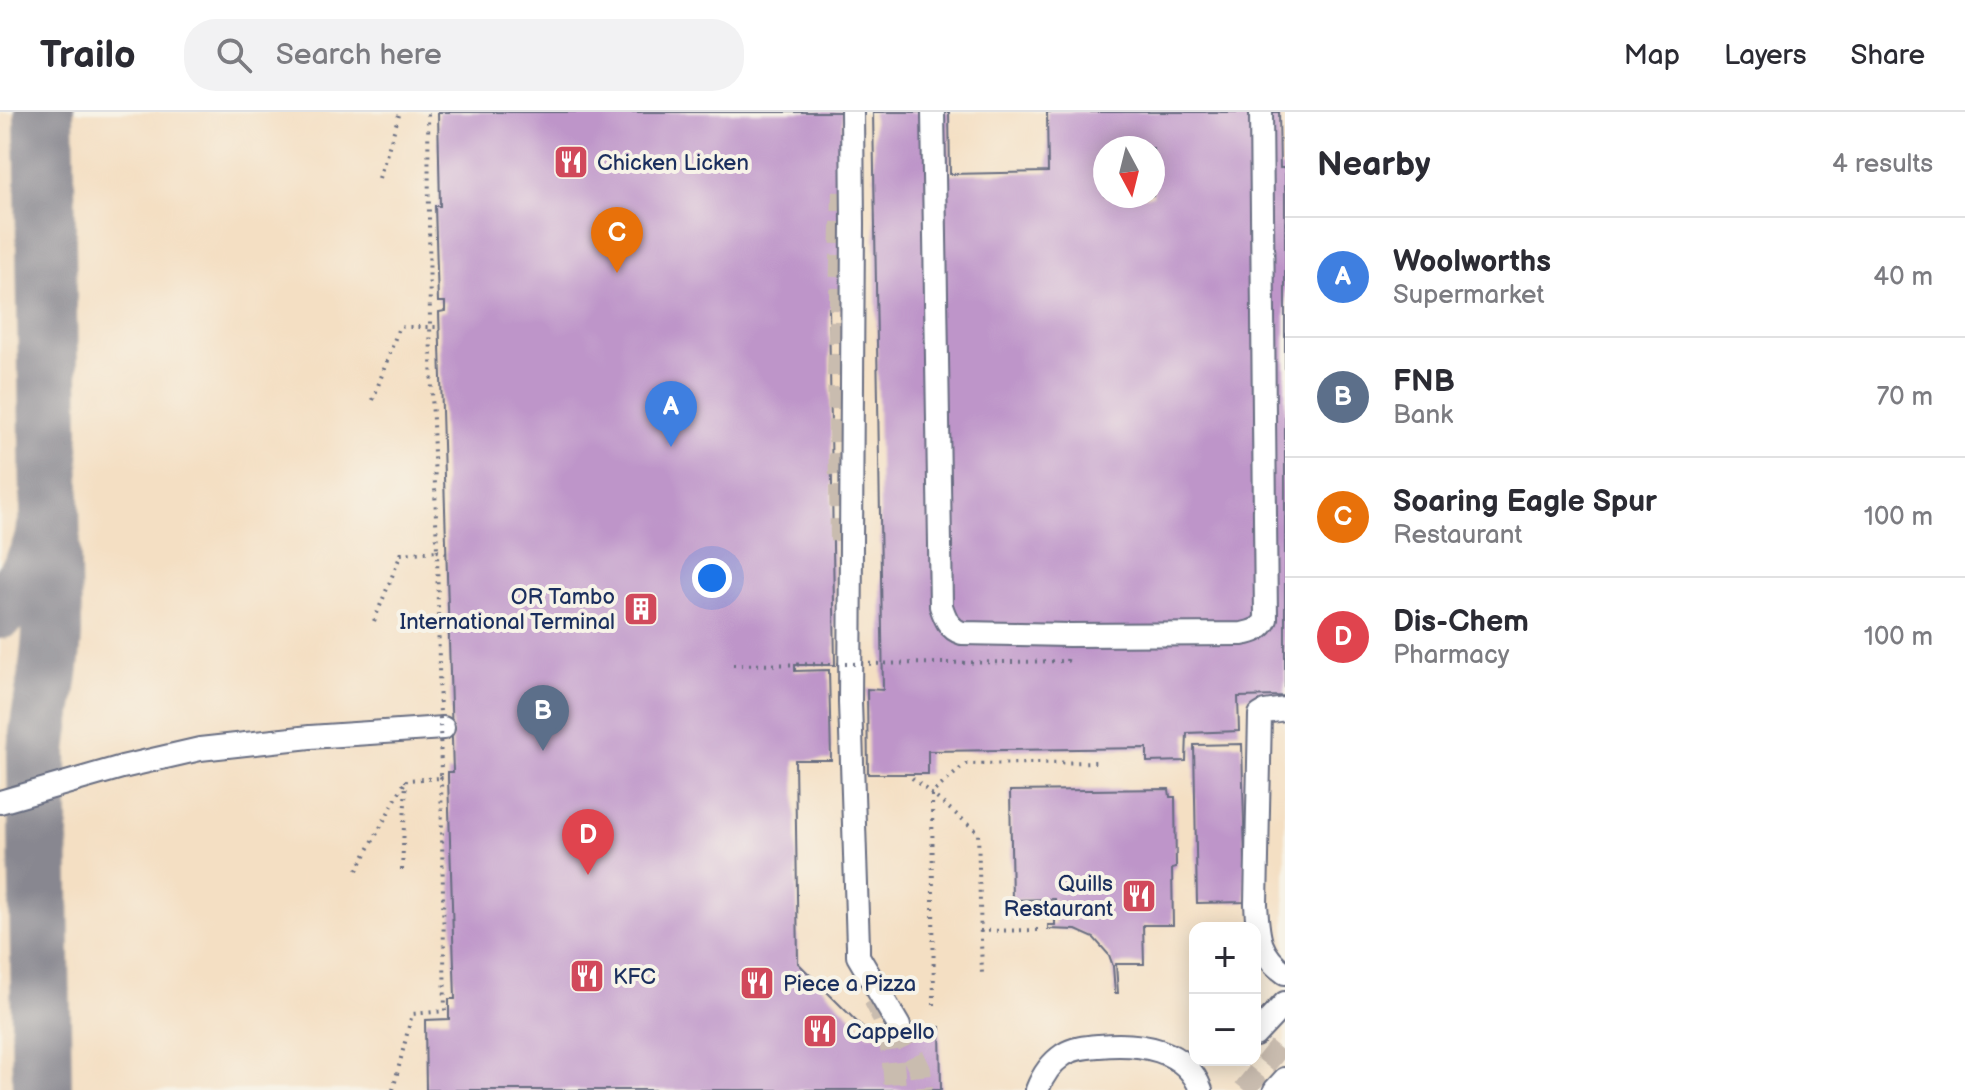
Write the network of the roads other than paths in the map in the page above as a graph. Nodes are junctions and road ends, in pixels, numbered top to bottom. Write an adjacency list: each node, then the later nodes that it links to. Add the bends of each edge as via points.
1 (852, 112): 9 (street, via 850,702 858,956)
2 (933, 112): 3 (street, via 941,606 957,632 1069,635 1242,634 1266,619)
3 (1261, 112)
4 (1285, 709): 7 (street, via 1260,715 1256,904 1262,948)
5 (443, 728): 6 (street, via 200,749)
6 (0, 802)
7 (1285, 973)
8 (1285, 1003): 10 (street)
9 (899, 1026)
10 (1261, 1029)
11 (1185, 1052): 13 (street, via 1138,1045 1083,1047 1064,1053 1051,1065); 14 (street)
12 (1285, 1079): 15 (street)
13 (1037, 1090)
14 (1201, 1090)
15 (1275, 1090)

